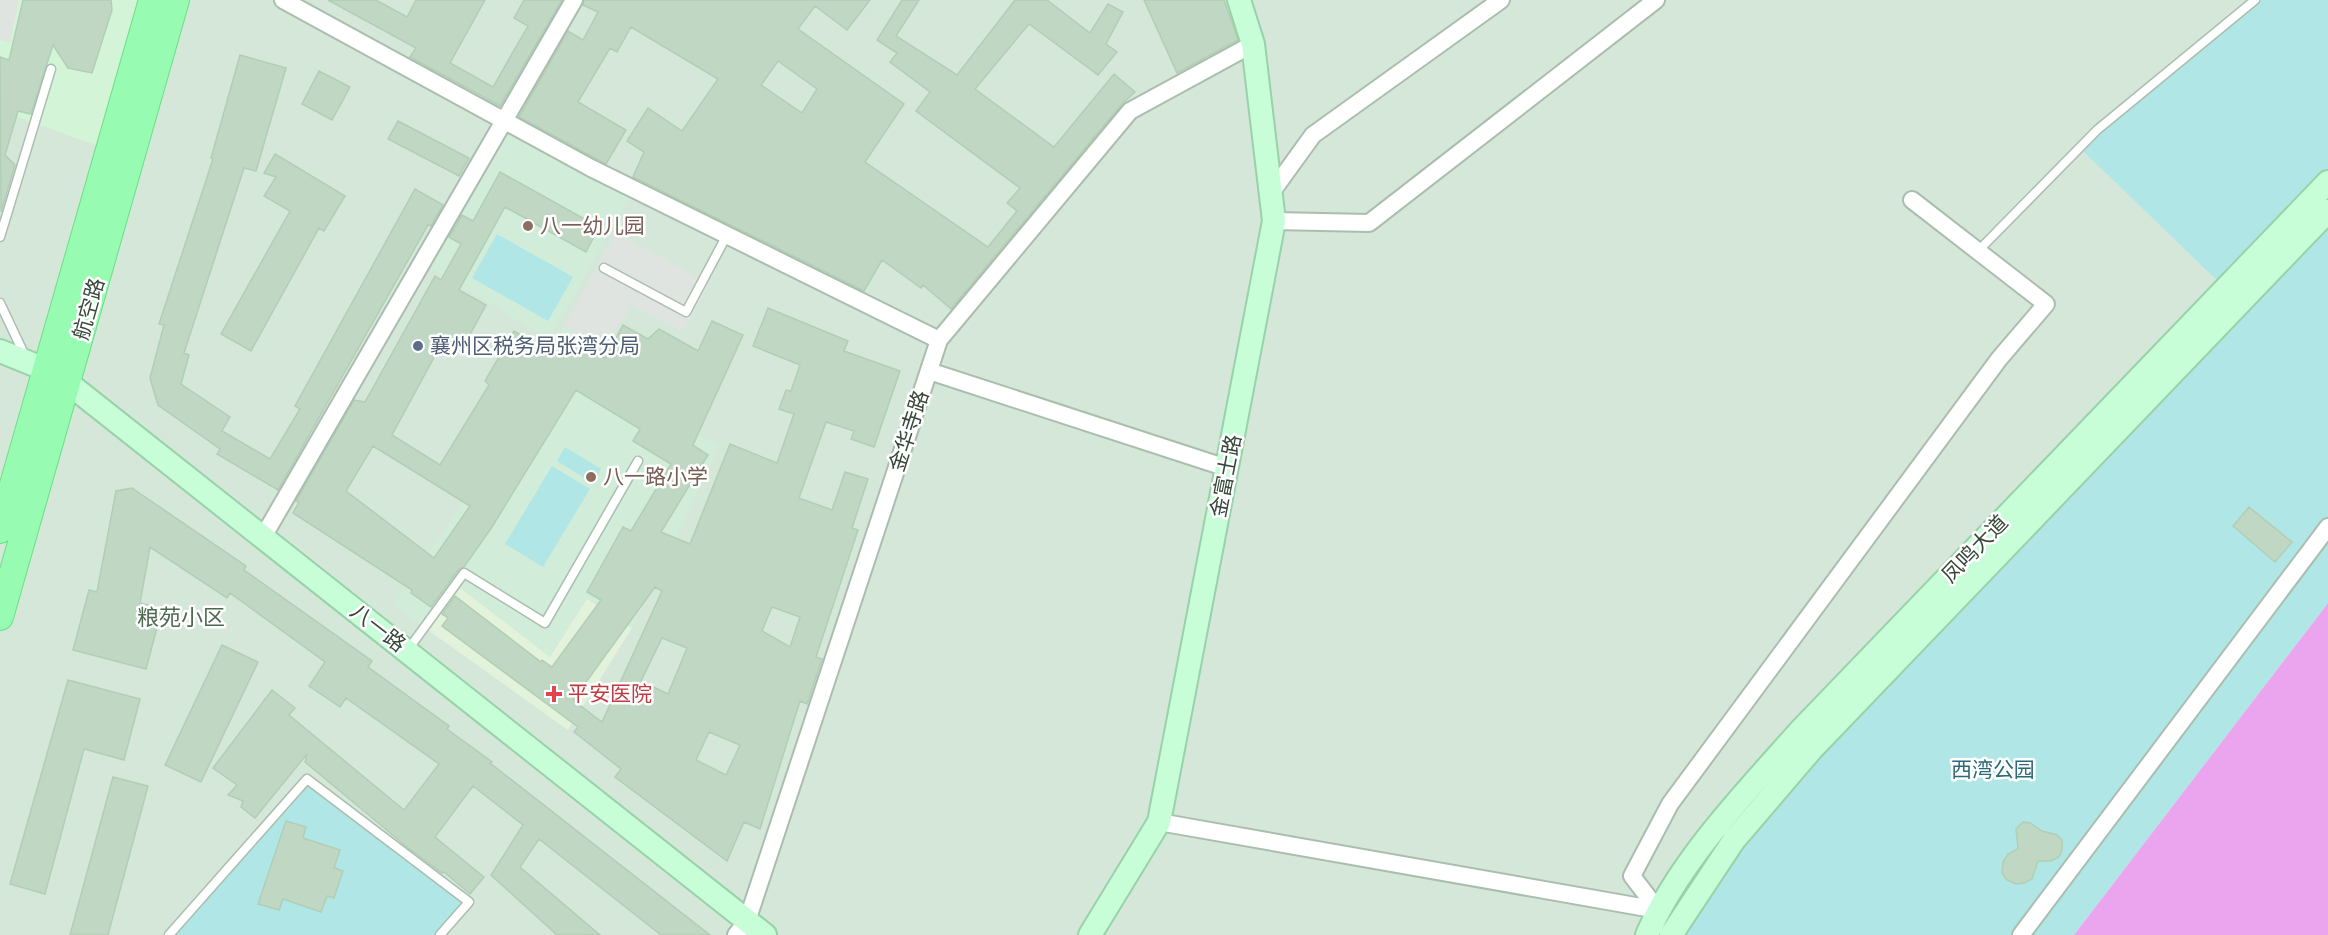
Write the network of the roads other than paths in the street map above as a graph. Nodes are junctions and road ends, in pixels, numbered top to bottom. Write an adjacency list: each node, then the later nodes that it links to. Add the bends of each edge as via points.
1 (152, 0): 25 (main road, 航空路)
2 (176, 0): 25 (main road, 航空路)
3 (283, 0): 11 (street)
4 (574, 0): 11 (street)
5 (1239, 0): 9 (main road, 金富士路)
6 (1501, 0): 13 (street, via 1313,135)
7 (1656, 0): 16 (street, via 1369,223)
8 (2255, 0): 19 (lane, via 2097,130)
9 (1254, 44): 13 (main road, 金富士路); 22 (street, 金华寺路, via 1130,111)
10 (51, 69): 18 (lane)
11 (504, 122): 17 (street); 30 (street)
12 (2328, 182): 34 (main road, 凤鸣大道, via 1799,732 1716,826)
13 (1271, 194): 16 (main road, 金富士路)
14 (1912, 200): 19 (street)
15 (2328, 211): 41 (main road, 凤鸣大道, via 1811,750 1734,840)
16 (1274, 221): 27 (main road, 金富士路)
17 (727, 235): 20 (lane, via 686,312); 22 (street)
18 (0, 237)
19 (1978, 251): 34 (street, via 2046,304 1999,359 1670,804 1632,876)
20 (604, 268)
21 (0, 303): 25 (lane)
22 (939, 340): 24 (street, 金华寺路)
23 (0, 351): 25 (main road, 八一路)
24 (929, 371): 27 (street); 35 (street, 金华寺路)
25 (48, 372): 29 (main road, 航空路); 30 (main road, 八一路); 31 (main road, 航空路)
26 (638, 460): 32 (lane, via 545,623 464,573)
27 (1227, 468): 33 (main road, 金富士路)
28 (2328, 527): 42 (street)
29 (0, 530)
30 (263, 537): 32 (main road, 八一路)
31 (0, 617)
32 (407, 652): 35 (main road, 八一路)
33 (1159, 822): 34 (street); 39 (main road, 金富士路)
34 (1658, 910): 40 (main road, 凤鸣大道)
35 (742, 928): 38 (main road, 八一路)
36 (169, 935): 37 (lane, via 307,779 469,902)
37 (440, 935)
38 (765, 935)
39 (1090, 935)
40 (1647, 935)
41 (1671, 935)
42 (2021, 935)

